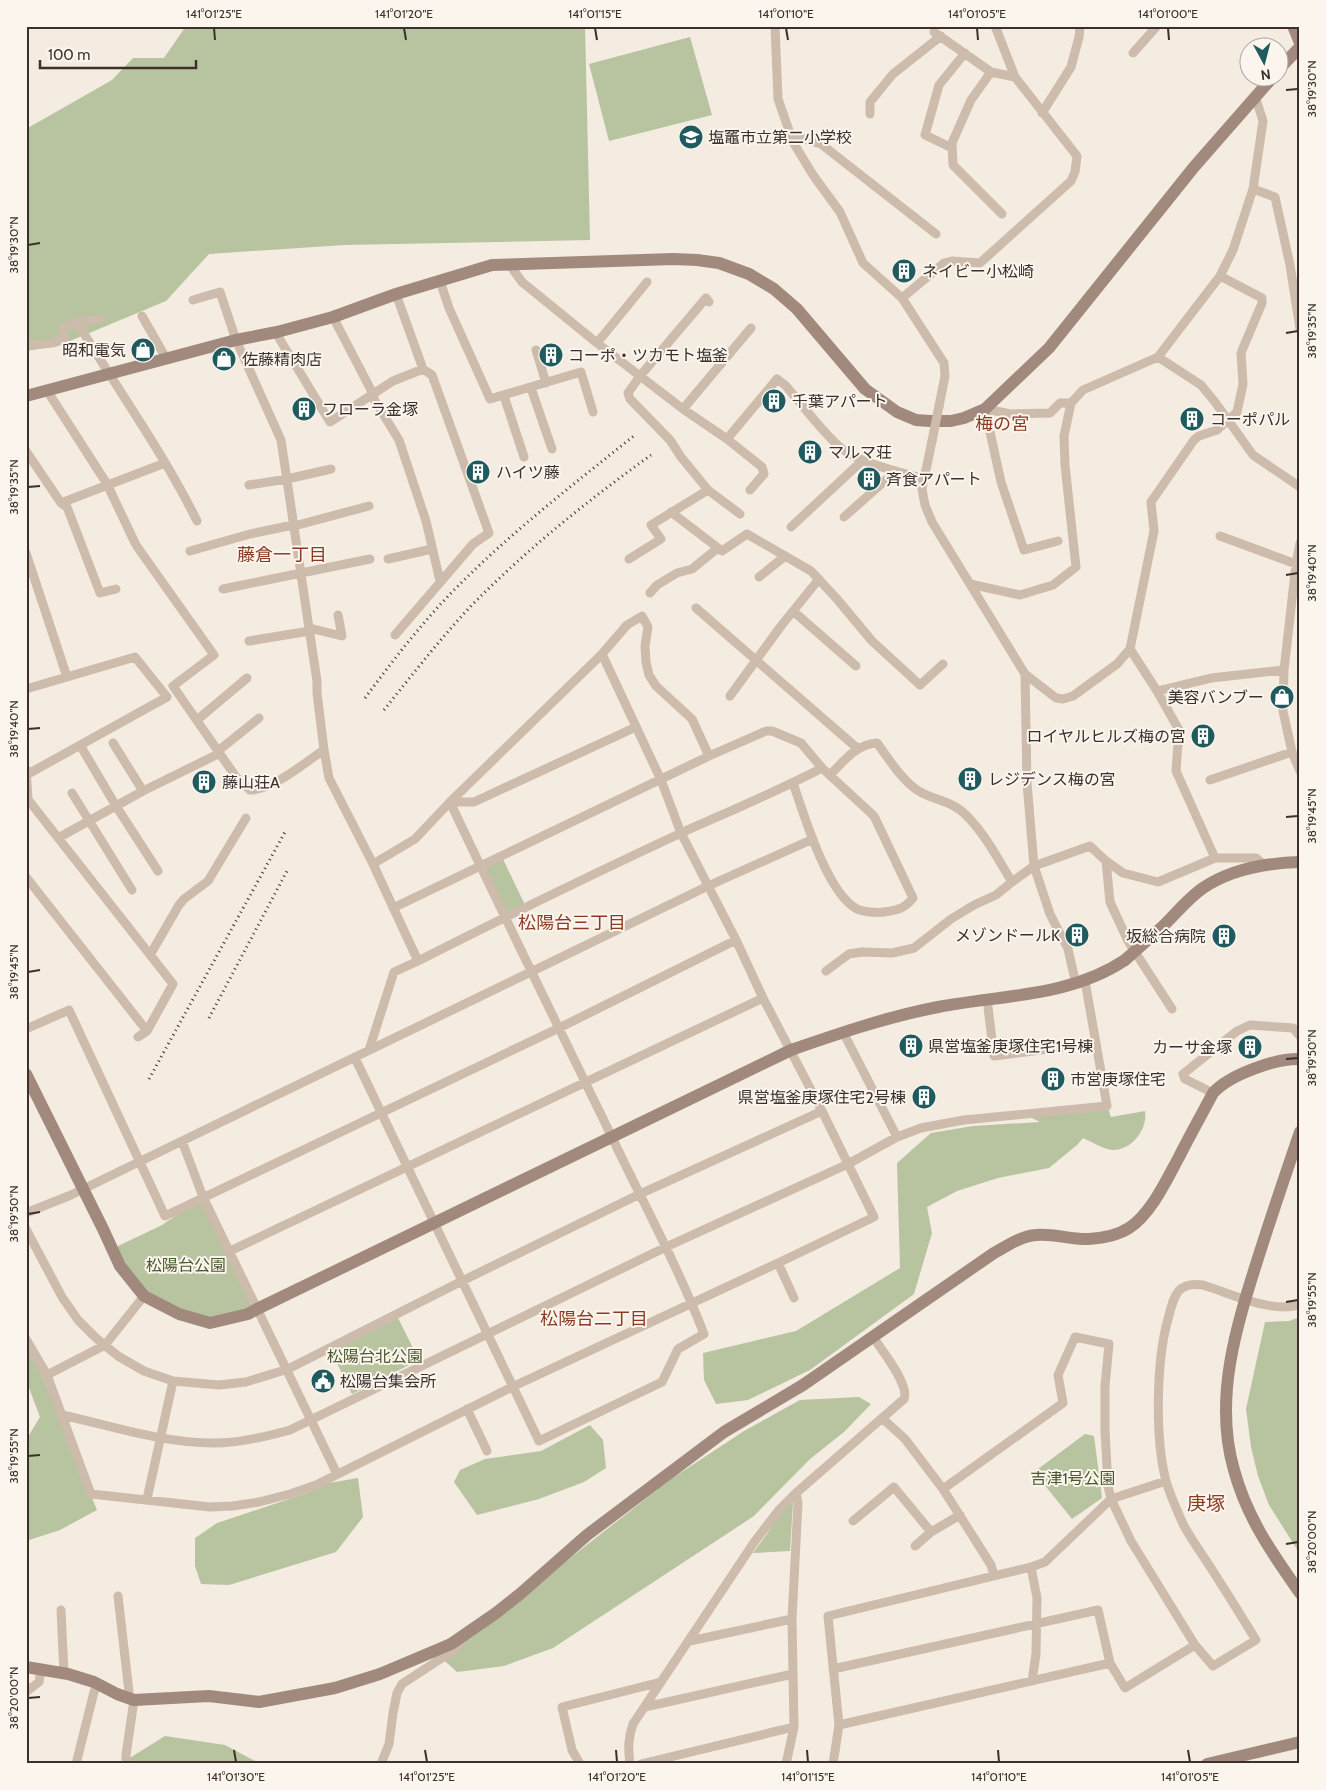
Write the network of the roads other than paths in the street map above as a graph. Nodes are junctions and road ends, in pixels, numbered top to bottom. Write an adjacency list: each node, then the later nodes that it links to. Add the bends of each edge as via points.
1 (775, 26): 17 (street, via 778,99)
2 (995, 26): 12 (street)
3 (1080, 26): 15 (street, via 1071,67)
4 (1158, 26): 9 (street)
5 (1293, 26): 6 (street)
6 (1300, 43)
7 (1300, 47): 10 (street)
8 (965, 53): 11 (street); 16 (street, via 937,34 893,74 870,102); 18 (street, via 939,85 925,135)
9 (1133, 53)
10 (1288, 60)
11 (991, 72): 12 (street); 18 (street, via 971,100)
12 (1015, 77): 15 (street)
13 (1263, 88): 14 (street)
14 (1256, 96): 19 (street, via 1263,121); 54 (street, via 1194,167 1049,348)
15 (1042, 113): 27 (street, via 1077,156 1071,181 980,263 944,263)
16 (870, 114)
17 (790, 135): 21 (street, via 821,144); 27 (street, via 840,212 863,263)
18 (952, 148): 20 (street, via 953,165)
19 (1253, 189): 23 (street, via 1233,250); 35 (street, via 1275,197)
20 (1002, 214)
21 (936, 234)
22 (509, 264): 24 (street, via 492,265); 38 (street, via 522,282); 54 (street, via 673,259 719,263 774,289 797,309 866,390 897,412 916,420 951,421)
23 (1220, 276): 41 (street); 105 (street, bridge, via 1262,298 1241,353 1243,384 1238,412 1217,430 1194,440 1152,502 1154,532)
24 (440, 280): 26 (street); 51 (street, via 449,308 490,399)
25 (647, 282): 38 (street)
26 (396, 294): 31 (street); 43 (street)
27 (902, 298): 65 (street, bridge, via 944,363 945,376)
28 (193, 300): 37 (street, via 220,292)
29 (709, 302): 45 (street, via 706,298)
30 (142, 316): 42 (street)
31 (333, 316): 36 (street); 49 (street)
32 (100, 319): 33 (street)
33 (77, 322): 39 (street, via 63,328 64,337 53,343); 44 (street)
34 (750, 328): 53 (street)
35 (1300, 330)
36 (277, 332): 37 (street); 49 (street, via 330,422)
37 (236, 340): 42 (street); 64 (street, via 281,440)
38 (597, 343): 45 (street)
39 (26, 345)
40 (536, 350): 46 (street)
41 (1158, 357): 52 (street, via 1083,390); 68 (street, via 1201,385 1253,455)
42 (166, 358): 44 (street)
43 (423, 369): 49 (street, via 393,381); 94 (street, via 432,375 489,533 473,544)
44 (108, 375): 48 (street); 61 (street)
45 (640, 376): 53 (street); 69 (street, via 628,392 630,399 670,440)
46 (546, 383): 47 (street); 55 (street, via 581,372)
47 (531, 388): 51 (street); 57 (street)
48 (48, 392): 50 (street); 66 (street)
49 (372, 395): 83 (street, via 399,440)
50 (26, 396)
51 (504, 396): 59 (street)
52 (1071, 403): 54 (street, via 1060,403 1050,413 1011,414); 95 (street, via 1064,436 1076,567 1053,585 1020,595)
53 (683, 409): 56 (street)
54 (985, 409): 80 (street, via 1001,482 1024,550)
55 (593, 412)
56 (727, 439): 60 (street, via 776,379 785,385 842,450); 70 (street, via 762,467 764,474)
57 (552, 449)
58 (26, 451): 71 (street)
59 (524, 458)
60 (863, 460): 63 (street); 78 (street)
61 (164, 463): 66 (street); 76 (street, via 179,484)
62 (331, 469): 64 (street)
63 (896, 471): 65 (street); 75 (street)
64 (286, 479): 67 (street); 77 (street)
65 (924, 479): 95 (street, via 922,489 932,522)
66 (107, 484): 71 (street); 118 (street, via 136,545 214,655 173,686)
67 (249, 485)
68 (1300, 487)
69 (708, 490): 73 (street); 74 (street)
70 (750, 490)
71 (61, 503): 97 (street, via 67,508 100,592)
72 (369, 506): 77 (street)
73 (671, 512): 82 (street); 89 (street, via 651,525 661,539)
74 (740, 514)
75 (844, 517)
76 (197, 521)
77 (293, 524): 84 (street); 91 (street)
78 (791, 527)
79 (1220, 536): 90 (street)
80 (1058, 541)
81 (1300, 544): 90 (street)
82 (718, 548): 86 (street, via 722,551 747,534); 98 (street, via 692,569 678,573)
83 (432, 549): 88 (street); 94 (street)
84 (190, 550)
85 (26, 553): 112 (street)
86 (784, 557): 92 (street); 93 (street, via 802,565)
87 (370, 559): 91 (street)
88 (388, 559)
89 (629, 560)
90 (1296, 564): 110 (street)
91 (300, 572): 96 (street); 102 (street)
92 (760, 577)
93 (819, 579): 100 (street); 108 (street, via 872,641 920,685)
94 (440, 581): 103 (street)
95 (970, 584): 111 (street)
96 (223, 588)
97 (116, 589)
98 (650, 593)
99 (696, 608): 107 (street)
100 (793, 611): 107 (street); 109 (street)
101 (338, 615): 102 (street, via 342,636)
102 (310, 629): 104 (street); 123 (street)
103 (395, 635)
104 (249, 641)
105 (1130, 649): 111 (street, via 1118,664 1073,696 1063,699 1056,698); 115 (street)
106 (602, 654): 119 (street); 126 (street, via 627,625 642,616 648,627 645,646 650,675 656,686 692,718); 137 (street)
107 (756, 660): 116 (street); 122 (street)
108 (943, 664)
109 (856, 666)
110 (1284, 670): 115 (street, via 1211,678); 125 (street, via 1283,712)
111 (1025, 674): 150 (street, via 1027,783)
112 (67, 677): 114 (street); 121 (street, via 135,657 167,697)
113 (247, 678): 118 (street)
114 (26, 689)
115 (1157, 691): 144 (street, via 1179,730 1176,771)
116 (730, 696)
117 (260, 718): 124 (street)
118 (197, 720): 124 (street)
119 (636, 727): 131 (street); 137 (street, via 474,802)
120 (113, 743): 134 (street)
121 (80, 745): 129 (street); 138 (street)
122 (857, 748): 130 (street); 153 (street, via 877,743 909,784 964,813 979,830)
123 (324, 750): 124 (street, via 259,790 250,790 236,777); 147 (street, via 329,778)
124 (218, 751): 134 (street, via 216,755)
125 (1292, 752): 128 (street); 132 (street)
126 (710, 756): 127 (street, via 758,733 772,731 801,744); 131 (street)
127 (822, 768): 130 (street); 133 (street)
128 (1300, 771)
129 (27, 772): 136 (street)
130 (830, 775): 143 (street, via 874,816 913,898 905,908 881,913 858,910 833,883)
131 (661, 780): 141 (street); 149 (street)
132 (1210, 780)
133 (792, 783): 141 (street); 143 (street)
134 (143, 791): 138 (street)
135 (72, 793): 140 (street)
136 (27, 798): 142 (street)
137 (450, 802): 147 (street, via 415,839); 149 (street)
138 (116, 806): 140 (street); 151 (street)
139 (246, 818): 159 (street, via 208,881 184,898)
140 (88, 821): 142 (street); 155 (street)
141 (681, 833): 154 (street); 157 (street)
142 (58, 838): 159 (street)
143 (813, 839): 154 (street)
144 (1215, 858): 145 (street, via 1158,882 1123,873); 148 (street, via 1256,858)
145 (1106, 861): 150 (street, via 1090,846); 166 (street, via 1110,902 1128,940)
146 (1300, 862): 148 (street)
147 (373, 864): 156 (street)
148 (1264, 865): 163 (street, bridge, via 1218,878 1201,889 1125,960)
149 (480, 866): 156 (street); 157 (street)
150 (1034, 866): 153 (street); 163 (street, via 1050,914)
151 (158, 871)
152 (26, 877): 159 (street, via 142,1034 173,984)
153 (1012, 882): 161 (street, via 996,895 952,919 914,948 892,953 849,954)
154 (708, 886): 158 (street); 162 (street)
155 (132, 890)
156 (394, 908): 160 (street)
157 (504, 917): 160 (street); 162 (street)
158 (736, 940): 164 (street); 167 (street)
159 (150, 955)
160 (418, 961): 172 (street, via 394,972)
161 (826, 971)
162 (531, 972): 167 (street); 172 (street)
163 (1080, 982): 165 (street, via 1047,991); 171 (street)
164 (762, 998): 173 (street); 177 (street)
165 (986, 999): 169 (street, via 899,1015); 171 (street, via 994,1056)
166 (1172, 1009)
167 (558, 1028): 177 (street); 180 (street)
168 (26, 1029): 185 (street, via 69,1010)
169 (842, 1032): 173 (street); 183 (street)
170 (1300, 1036): 178 (street, via 1293,1028 1250,1025 1237,1030 1184,1074 1185,1079)
171 (1094, 1043): 183 (street, via 1107,1106 964,1120 921,1128)
172 (369, 1050): 175 (street)
173 (791, 1050): 179 (street); 182 (street)
174 (1299, 1057): 178 (street, via 1243,1073 1220,1085)
175 (354, 1058): 180 (street); 184 (street)
176 (26, 1074): 188 (street)
177 (586, 1083): 182 (street); 187 (street)
178 (1213, 1093): 205 (street, via 1149,1208 1130,1228 1096,1239 1038,1234 1021,1238 986,1258)
179 (822, 1111): 186 (street); 189 (street)
180 (380, 1112): 187 (street); 190 (street)
181 (1300, 1132): 200 (street)
182 (611, 1136): 189 (street); 192 (street)
183 (897, 1137): 186 (street)
184 (182, 1141): 185 (street); 190 (street)
185 (139, 1162): 188 (street); 190 (street, via 165,1216)
186 (848, 1164): 194 (street); 196 (street, via 874,1217)
187 (406, 1166): 192 (street); 195 (street)
188 (83, 1189): 191 (street); 198 (street, via 120,1266)
189 (640, 1194): 194 (street); 197 (street)
190 (203, 1196): 195 (street)
191 (26, 1213)
192 (433, 1224): 197 (street); 203 (street)
193 (26, 1229): 207 (street, via 62,1297 78,1320)
194 (666, 1247): 201 (street); 204 (street)
195 (230, 1251): 203 (street)
196 (778, 1263): 199 (street); 201 (street)
197 (462, 1281): 204 (street); 208 (street)
198 (144, 1296): 203 (street, via 179,1314 210,1323); 207 (street)
199 (794, 1298)
200 (1245, 1298): 202 (street, via 1271,1306); 219 (street, via 1192,1284 1185,1285 1175,1295 1162,1348 1159,1391); 230 (street, via 1229,1366 1226,1394 1228,1444 1246,1506 1264,1541)
201 (691, 1302): 211 (street); 211 (street, via 704,1334 678,1349 662,1382 539,1441)
202 (1300, 1305)
203 (258, 1309): 208 (street)
204 (488, 1334): 211 (street); 215 (street)
205 (873, 1337): 214 (street, via 901,1379 906,1394); 235 (street, via 803,1385 724,1432 603,1522 520,1594)
206 (26, 1339): 209 (street)
207 (105, 1345): 209 (street); 210 (street, via 144,1371)
208 (288, 1369): 210 (street, via 246,1382); 215 (street)
209 (47, 1375): 213 (street)
210 (173, 1381): 216 (street)
211 (512, 1387): 212 (street)
212 (467, 1409): 217 (street); 218 (street)
213 (62, 1415): 216 (street); 222 (street, via 91,1494)
214 (882, 1418): 220 (street, via 905,1439); 221 (street)
215 (310, 1420): 216 (street, via 290,1430 243,1441 214,1443); 218 (street)
216 (161, 1437): 222 (street)
217 (487, 1451)
218 (337, 1474): 222 (street, via 290,1494 233,1506 210,1507)
219 (1166, 1481): 223 (street); 237 (street, via 1184,1525 1256,1640 1213,1666)
220 (943, 1489): 223 (street, via 1063,1403 1058,1375 1076,1337 1108,1344 1104,1386); 224 (street)
221 (796, 1493): 233 (street); 236 (street, via 755,1541)
222 (147, 1499)
223 (1111, 1499): 228 (street, via 1044,1562); 237 (street, via 1132,1541)
224 (960, 1515): 226 (street); 229 (street)
225 (853, 1521): 226 (street, via 894,1487)
226 (931, 1532): 227 (street)
227 (915, 1546)
228 (1031, 1566): 229 (street); 234 (street, via 1037,1598)
229 (994, 1575): 240 (street, via 828,1616)
230 (1300, 1593)
231 (118, 1596): 248 (street)
232 (61, 1610): 242 (street)
233 (792, 1619): 236 (street); 243 (street)
234 (1036, 1623): 238 (street, via 1098,1610); 240 (street); 244 (street)
235 (470, 1632): 248 (street, via 451,1644 380,1674 335,1688 259,1702 208,1696); 255 (street, via 451,1652 402,1684 397,1693 389,1744)
236 (690, 1641): 245 (street)
237 (1195, 1645): 238 (street, via 1125,1688)
238 (1110, 1663): 244 (street)
239 (26, 1668): 241 (street)
240 (833, 1669): 250 (street)
241 (41, 1670): 242 (street); 247 (street, via 39,1682)
242 (64, 1674): 246 (street)
243 (793, 1674): 249 (street); 251 (street)
244 (1032, 1681): 250 (street)
245 (661, 1682): 249 (street); 256 (street, via 562,1707 572,1750)
246 (98, 1684): 248 (street); 253 (street)
247 (26, 1692)
248 (130, 1699): 254 (street)
249 (645, 1707): 257 (street, via 629,1736)
250 (840, 1725): 260 (street)
251 (794, 1727): 258 (street); 259 (street)
252 (1300, 1742): 261 (street)
253 (76, 1764)
254 (126, 1764)
255 (381, 1764)
256 (580, 1764)
257 (630, 1764)
258 (641, 1764)
259 (786, 1764)
260 (833, 1764)
261 (1207, 1764)

